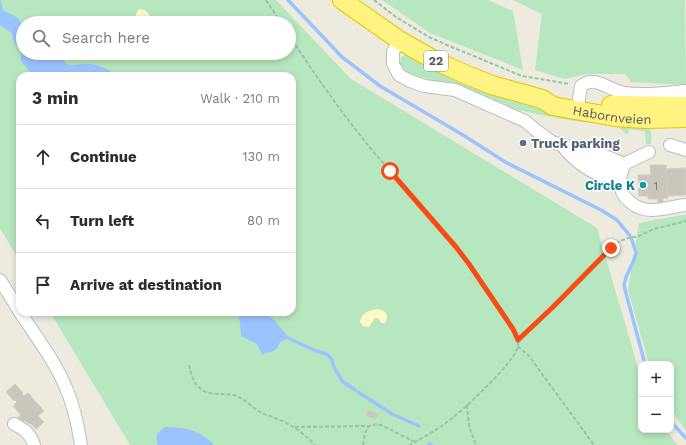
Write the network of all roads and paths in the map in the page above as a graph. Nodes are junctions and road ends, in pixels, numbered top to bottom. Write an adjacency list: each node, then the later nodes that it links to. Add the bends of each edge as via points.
1 (266, 0): 4 (path)
2 (342, 0): 5 (highway, Habornveien / 22)
3 (374, 0): 8 (path, via 429,37)
4 (276, 16)
5 (399, 40): 8 (highway, Habornveien / 22, via 469,76 512,91 542,98); 11 (street, via 393,52 393,64 399,74 424,86 455,90 524,121 552,142)
6 (296, 46): 19 (path, via 359,134 469,264)
7 (686, 91): 8 (street, via 626,93 615,91 597,82 590,82)
8 (579, 99): 9 (highway, Habornveien / 22, via 622,106); 10 (highway, Habornveien / 22, via 615,117)
9 (686, 106)
10 (686, 118)
11 (562, 145): 13 (street, via 596,152); 13 (street, via 578,163 602,176 608,178)
12 (649, 152): 13 (street)
13 (620, 167): 14 (street, via 621,192 635,205 653,210)
14 (686, 205)
15 (686, 221): 19 (path, via 620,241)
16 (0, 280): 17 (street)
17 (16, 306)
18 (23, 316): 28 (street, via 66,389 77,422)
19 (518, 340): 20 (path)
20 (518, 346): 22 (path, via 511,360); 33 (path, via 529,356)
21 (189, 365): 25 (path, via 195,384 201,390 240,397 260,412)
22 (467, 404): 26 (path, via 446,423); 32 (path, via 469,426)
23 (14, 424): 27 (street, via 25,430)
24 (370, 426): 25 (path); 26 (path, via 381,425); 30 (path, via 366,430)
25 (294, 428): 29 (path)
26 (415, 442): 31 (path)
27 (34, 445)
28 (81, 445)
29 (316, 445)
30 (363, 445)
31 (410, 445)
32 (476, 445)
33 (594, 445)

